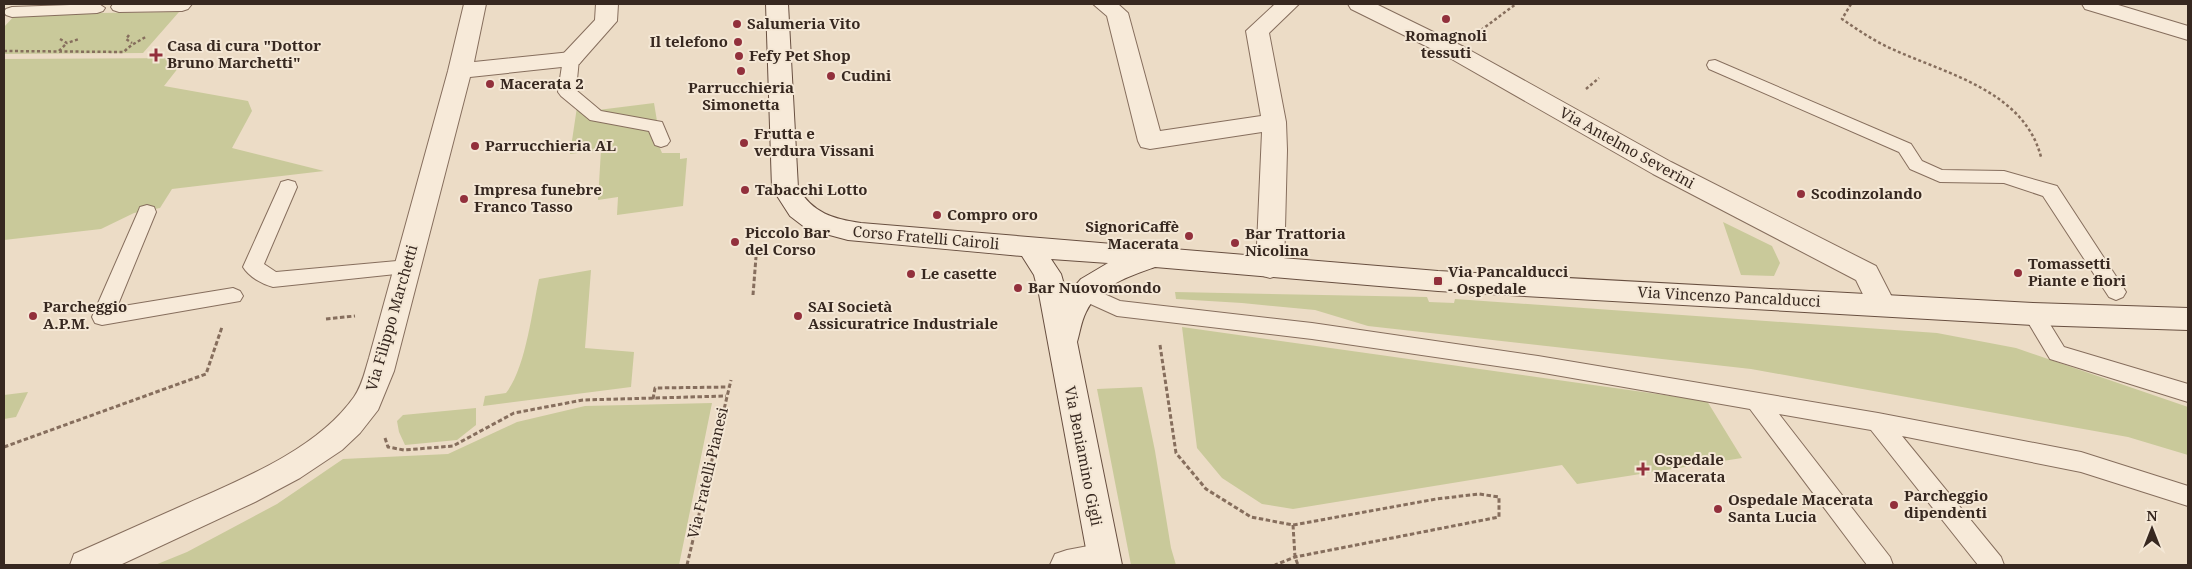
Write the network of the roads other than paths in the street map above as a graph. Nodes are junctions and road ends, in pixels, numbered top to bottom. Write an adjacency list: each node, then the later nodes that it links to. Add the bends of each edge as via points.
1 (184, 4): 8 (lane)
2 (475, 4): 15 (street, Via Filippo Marchetti)
3 (607, 4): 13 (street, via 606,21)
4 (776, 4): 20 (street, Corso Fratelli Cairoli, via 784,188 803,214 825,227 861,233)
5 (1288, 4): 16 (street, via 1257,31)
6 (1359, 4): 27 (street, Via Antelmo Severini, via 1456,52 1662,168 1866,273)
7 (2094, 4): 12 (street)
8 (119, 7)
9 (1118, 7): 16 (street, via 1150,141)
10 (97, 8): 11 (lane)
11 (11, 12)
12 (2188, 34)
13 (571, 59): 15 (street); 17 (lane, via 567,92 596,116 656,126)
14 (1715, 65): 25 (lane, via 1905,148 1916,165 1940,176 2004,177 2050,191)
15 (460, 72): 22 (street, Via Filippo Marchetti)
16 (1274, 122): 23 (street)
17 (661, 141)
18 (288, 187): 22 (lane, via 253,267 273,280)
19 (147, 212): 26 (lane, via 102,317)
20 (1030, 247): 21 (street, Corso Fratelli Cairoli); 30 (street, Via Beniamino Gigli, via 1047,274)
21 (1153, 258): 23 (street, Corso Fratelli Cairoli); 24 (street, Via Beniamino Gigli, via 1093,282)
22 (408, 267): 36 (street, Via Filippo Marchetti, via 372,391 354,419 315,453 264,483)
23 (1270, 268): 27 (street, Via Vincenzo Pancalducci, via 1438,281)
24 (1082, 292): 30 (street, Via Beniamino Gigli, via 1070,312); 32 (lane, via 1117,308 1312,330)
25 (2116, 292)
26 (233, 296)
27 (1882, 305): 28 (street, Via Vincenzo Pancalducci)
28 (2033, 314): 29 (street, Via Vincenzo Pancalducci); 31 (lane, via 2057,353)
29 (2188, 318)
30 (1062, 347): 35 (street, Via Beniamino Gigli)
31 (2188, 394)
32 (1756, 400): 33 (lane); 38 (lane)
33 (1878, 422): 34 (lane, via 2081,462); 39 (lane)
34 (2188, 496)
35 (1104, 562): 37 (street)
36 (86, 565)
37 (1067, 565)
38 (1881, 565)
39 (1992, 565)

